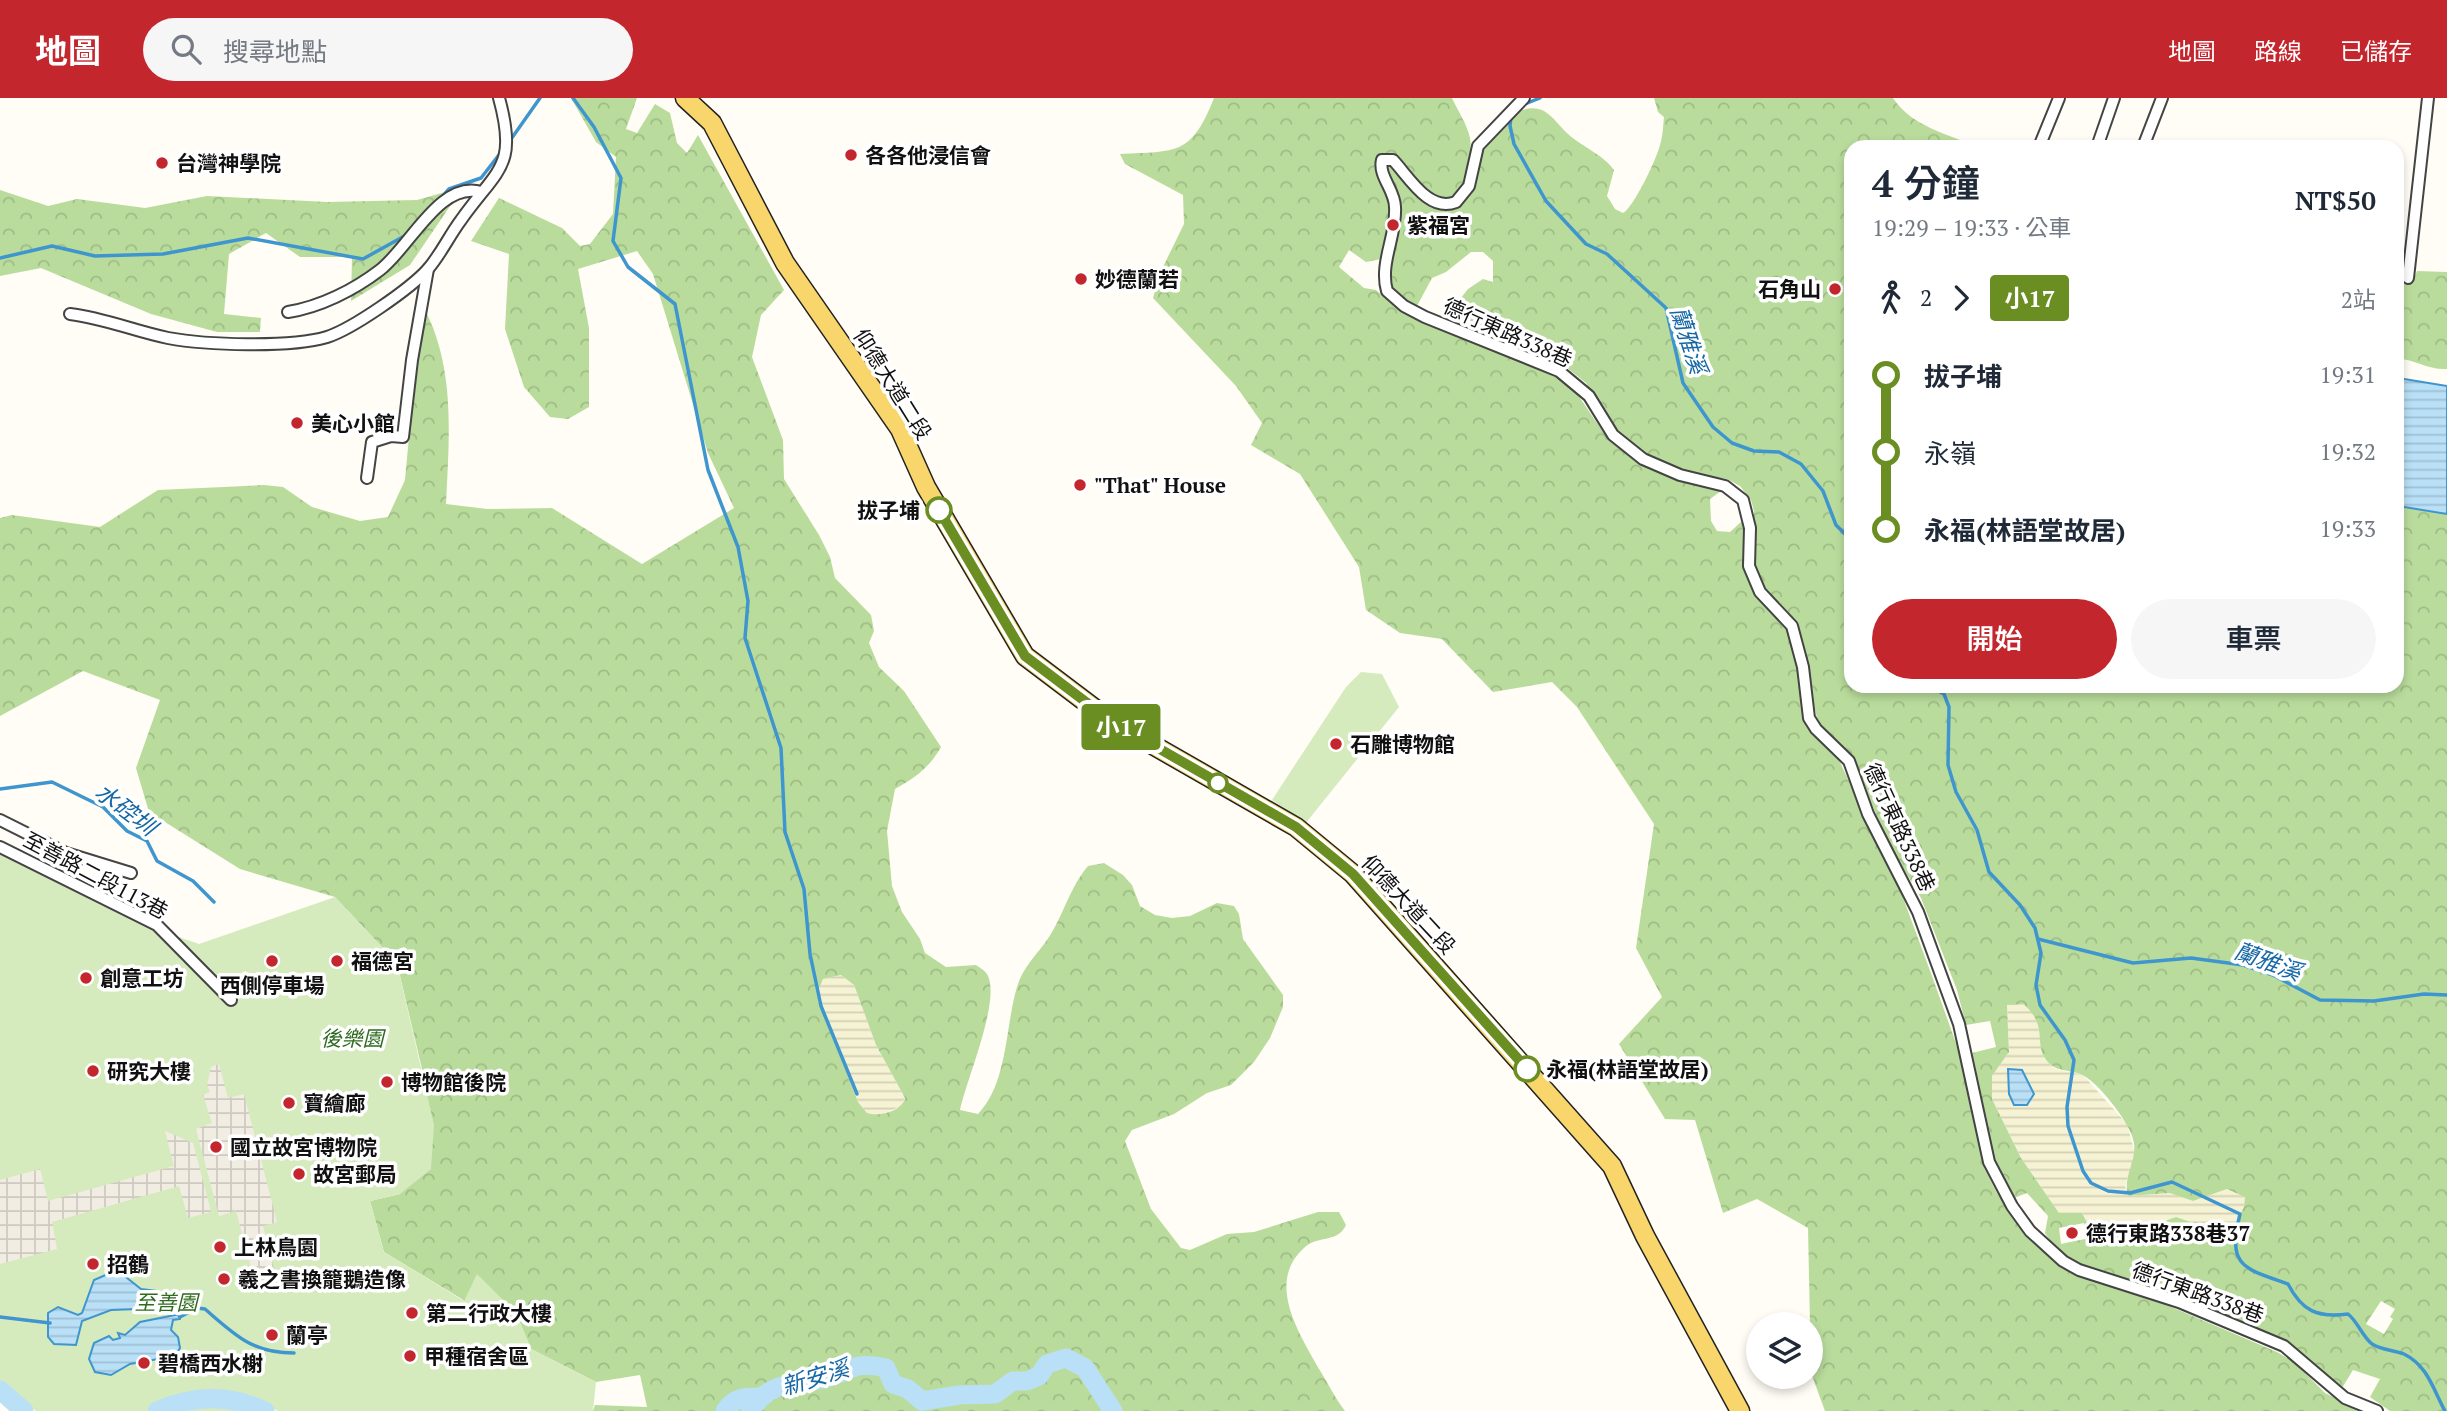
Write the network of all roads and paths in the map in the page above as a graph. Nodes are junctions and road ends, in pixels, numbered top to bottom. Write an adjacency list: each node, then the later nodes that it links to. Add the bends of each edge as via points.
1 (499, 98): 11 (street, via 507,127 503,165)
2 (685, 98): 21 (main road, 仰德大道二段, via 712,123 785,263 900,429 926,487 1025,656 1111,721 1296,827 1353,874 1612,1166)
3 (1524, 98): 22 (street, 德行東路338巷, via 1478,146 1469,186 1456,202 1434,202 1393,160 1382,160 1396,211 1384,271 1387,291 1425,317 1559,371 1589,396 1613,435 1643,459 1679,475 1725,486 1743,500 1750,527 1749,566 1760,592 1792,626 1809,718 1849,761 1868,814 1918,912 1958,1023 1989,1162 2031,1231 2079,1270 2179,1302 2284,1346 2345,1398)
4 (2059, 98): 8 (street)
5 (2114, 98): 9 (street)
6 (2162, 98): 10 (street)
7 (2428, 98): 13 (street)
8 (2042, 140)
9 (2099, 140)
10 (2146, 140)
11 (481, 192): 12 (street); 14 (street, via 456,191 443,200 388,263 359,285)
12 (428, 269): 15 (street, via 355,324 309,340 217,344 144,333 100,318); 16 (street, via 403,437 372,442)
13 (2408, 278)
14 (288, 312)
15 (70, 314)
16 (367, 478)
17 (0, 820): 19 (street, via 66,853)
18 (0, 847): 20 (street, 至善路二段113巷, via 157,925)
19 (131, 873)
20 (230, 1000)
21 (1740, 1411)
22 (2376, 1411)

